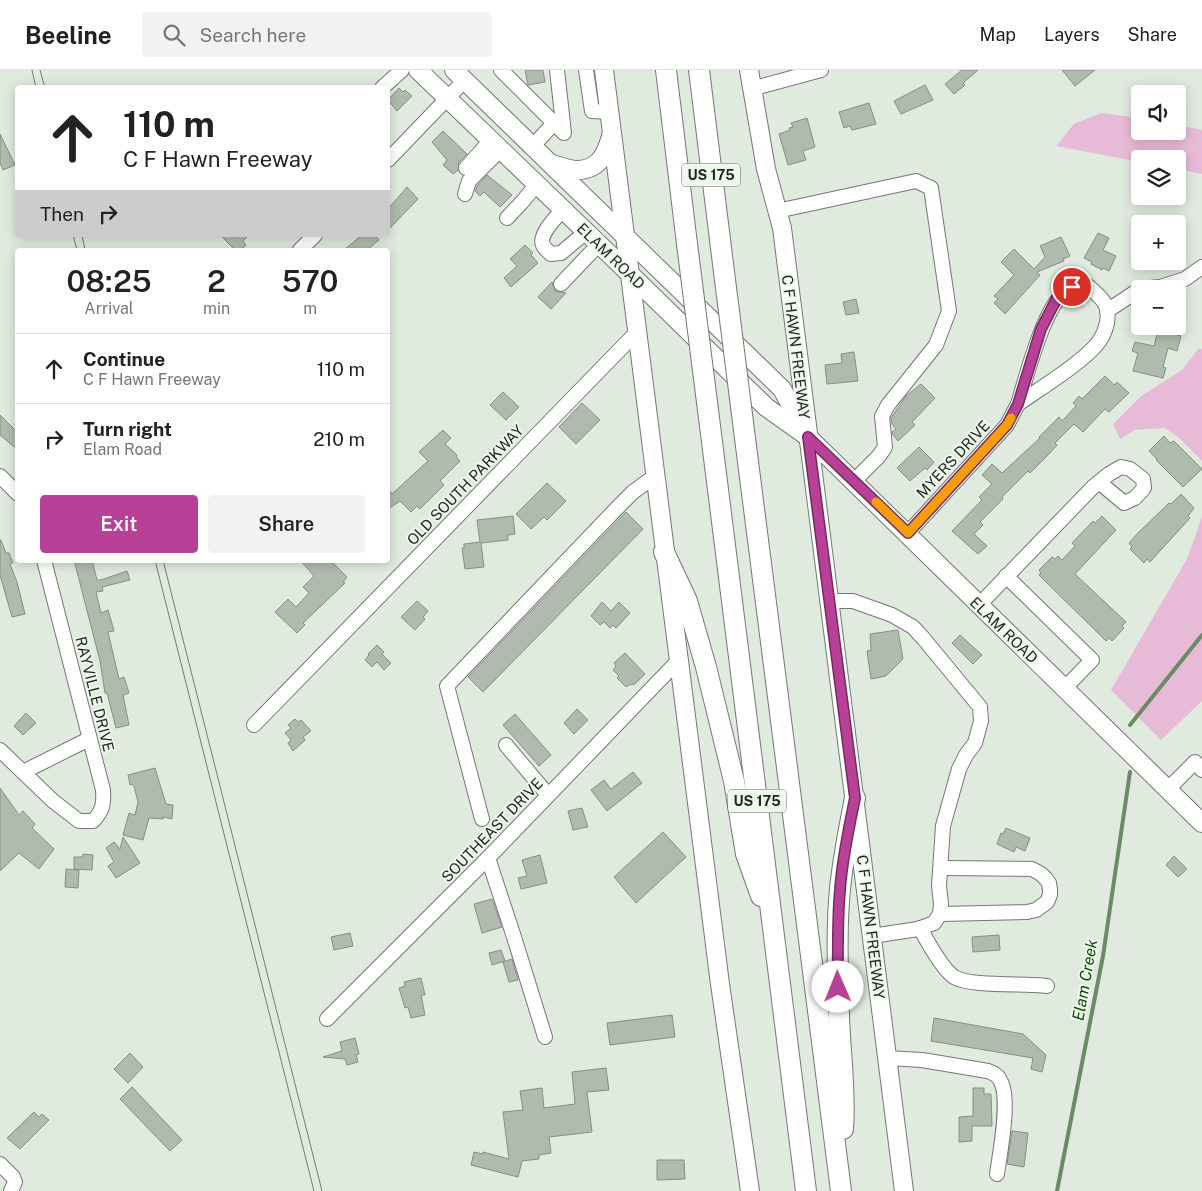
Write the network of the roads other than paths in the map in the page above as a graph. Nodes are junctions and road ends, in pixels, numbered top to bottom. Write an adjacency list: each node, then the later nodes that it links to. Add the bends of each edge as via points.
1 (402, 70): 12 (street)
2 (418, 70): 14 (main road, ELAM ROAD)
3 (501, 70): 16 (street)
4 (557, 70): 16 (street, via 564,133)
5 (586, 70): 15 (street, via 592,111)
6 (604, 70): 15 (main road)
7 (666, 70): 70 (highway, US 175, bridge)
8 (699, 70): 78 (highway, US 175, bridge)
9 (749, 70): 13 (main road, C F HAWN FREEWAY)
10 (821, 70): 13 (street)
11 (460, 75): 14 (street); 19 (main road, ELAM ROAD)
12 (385, 85)
13 (751, 89): 26 (main road, C F HAWN FREEWAY)
14 (448, 99): 18 (main road, ELAM ROAD); 20 (street)
15 (609, 112): 17 (main road)
16 (554, 123): 19 (street)
17 (612, 133): 21 (main road, via 604,157 594,165 575,170); 29 (main road)
18 (496, 144): 22 (street); 23 (main road, ELAM ROAD); 24 (street, via 469,181)
19 (533, 146): 21 (main road, ELAM ROAD)
20 (390, 158)
21 (551, 164): 29 (main road, ELAM ROAD)
22 (466, 168)
23 (536, 184): 25 (main road, ELAM ROAD); 27 (street)
24 (465, 194)
25 (563, 210): 28 (main road, ELAM ROAD); 28 (street, via 542,238 542,244 551,254 561,253)
26 (777, 210): 41 (main road, C F HAWN FREEWAY, via 782,228); 44 (street, via 916,181 931,188 949,311 936,345 882,416 885,447)
27 (507, 218)
28 (586, 232): 31 (main road, ELAM ROAD)
29 (625, 235): 34 (main road); 41 (main road, ELAM ROAD, via 782,389)
30 (313, 237): 32 (street)
31 (599, 244): 34 (main road, ELAM ROAD); 36 (street)
32 (302, 248)
33 (1202, 267): 35 (street)
34 (630, 274): 39 (main road); 41 (main road, ELAM ROAD, via 766,408)
35 (1182, 280)
36 (561, 284)
37 (1131, 294): 38 (street)
38 (1107, 310): 40 (street, via 1107,325 1101,340 1092,350); 40 (street, via 1088,286 1072,287 1057,298 1041,329)
39 (636, 332): 43 (main road); 55 (street, OLD SOUTH PARKWAY)
40 (1018, 404): 47 (street, MYERS DRIVE, via 1007,425)
41 (808, 437): 44 (main road, ELAM ROAD); 51 (main road, C F HAWN FREEWAY)
42 (0, 476): 46 (street)
43 (655, 476): 48 (main road); 64 (street, via 618,507 446,686)
44 (854, 481): 47 (main road, ELAM ROAD)
45 (1099, 482): 50 (street)
46 (15, 491)
47 (908, 533): 52 (main road, ELAM ROAD)
48 (664, 552): 53 (main road); 70 (highway, via 687,601 706,666 734,781 746,854)
49 (45, 563): 56 (street, RAYVILLE DRIVE)
50 (1006, 576): 52 (street); 54 (street, via 1092,660)
51 (829, 601): 63 (main road, C F HAWN FREEWAY); 67 (street, via 853,601 892,615 913,627 980,707 981,721 975,743 959,769 943,826)
52 (979, 605): 54 (main road, ELAM ROAD)
53 (678, 662): 62 (street, SOUTHEAST DRIVE); 80 (main road)
54 (1064, 689): 61 (main road, ELAM ROAD)
55 (254, 725)
56 (90, 739): 60 (street); 60 (street, RAYVILLE DRIVE, via 104,805 93,821 80,821 53,802)
57 (506, 745): 62 (street)
58 (0, 750): 60 (street)
59 (1202, 770): 61 (street, via 1195,762)
60 (23, 772)
61 (1168, 789): 65 (main road, ELAM ROAD)
62 (548, 795): 66 (street, SOUTHEAST DRIVE)
63 (855, 798): 71 (main road, C F HAWN FREEWAY); 78 (highway, via 840,888 837,933 844,1110)
64 (482, 820)
65 (1202, 822)
66 (488, 858): 73 (street, SOUTHEAST DRIVE); 74 (street)
67 (940, 868): 68 (street); 68 (street, via 1032,870 1049,883 1050,895 1041,907 1027,912)
68 (940, 914): 69 (street, via 934,923)
69 (920, 928): 71 (street); 72 (street, via 935,954 955,978 983,984)
70 (774, 932): 81 (highway, US 175)
71 (872, 936): 75 (main road, C F HAWN FREEWAY)
72 (1047, 986)
73 (327, 1019)
74 (545, 1037)
75 (887, 1058): 77 (street, via 922,1060 988,1071 997,1076 1003,1086 1005,1111); 82 (main road, C F HAWN FREEWAY)
76 (0, 1164): 79 (street, via 13,1177 15,1182)
77 (997, 1174)
78 (840, 1184)
79 (11, 1191)
80 (750, 1191)
81 (806, 1191)
82 (904, 1191)

